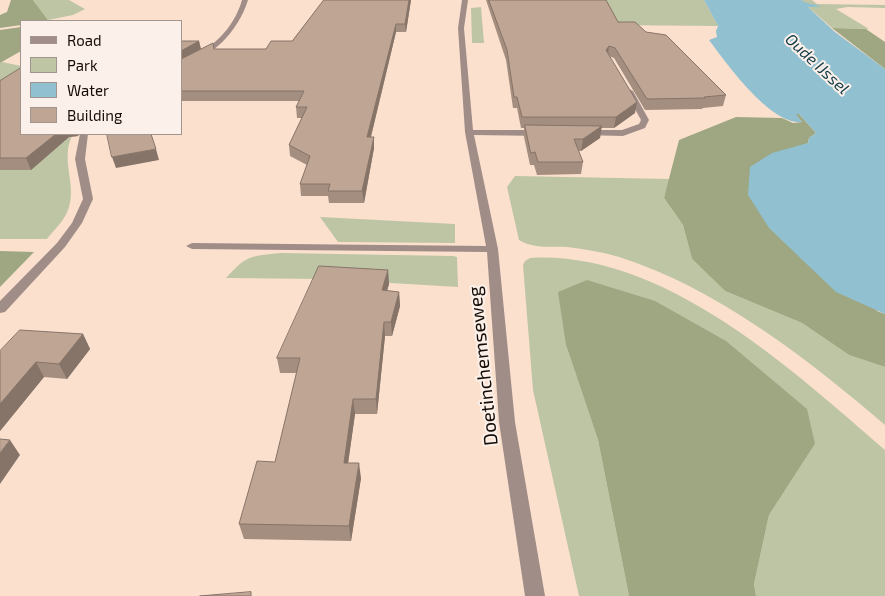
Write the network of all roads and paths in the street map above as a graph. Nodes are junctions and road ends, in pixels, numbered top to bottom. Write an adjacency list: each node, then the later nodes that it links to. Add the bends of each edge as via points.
1 (246, 0): 3 (street, via 232,26 216,45)
2 (465, 0): 5 (street, Doetinchemseweg, via 461,28)
3 (182, 66)
4 (623, 82): 7 (street, via 645,120 642,126 623,133)
5 (469, 132): 6 (street); 10 (street, Doetinchemseweg)
6 (549, 133)
7 (579, 133)
8 (84, 135): 11 (street, via 80,159 88,199 77,223 61,245)
9 (192, 246): 10 (street)
10 (492, 249): 12 (street, Doetinchemseweg, via 507,422)
11 (0, 309)
12 (535, 596)

